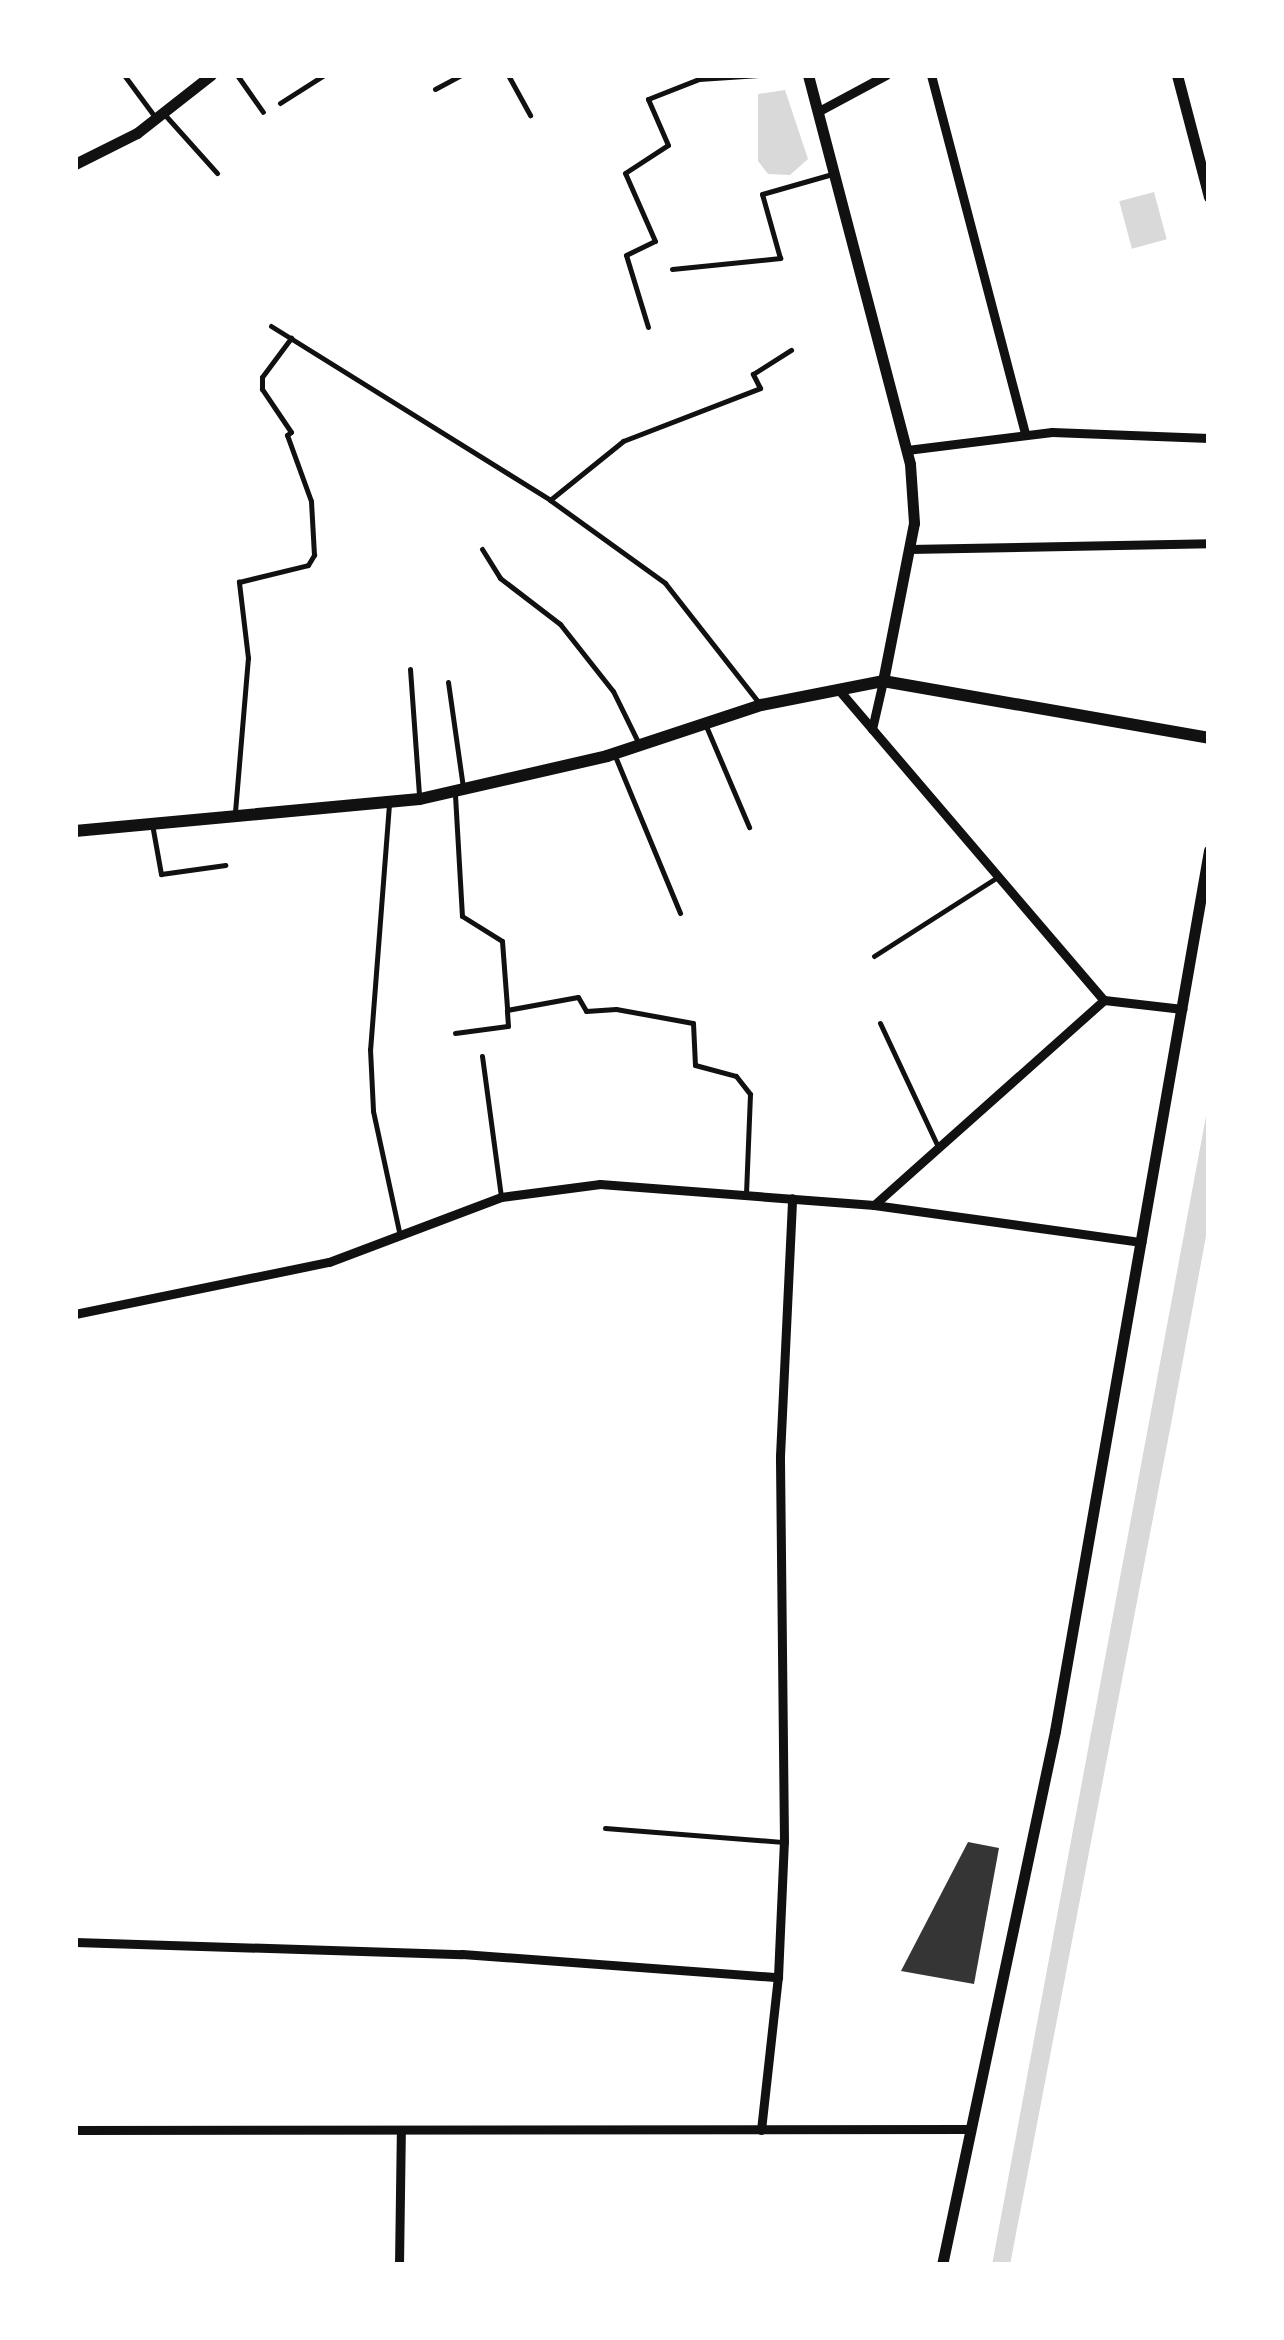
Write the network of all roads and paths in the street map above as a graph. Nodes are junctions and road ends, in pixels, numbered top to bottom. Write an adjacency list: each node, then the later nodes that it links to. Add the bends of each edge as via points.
1 (124, 75): 19 (lane)
2 (237, 75): 17 (lane)
3 (324, 75): 15 (lane)
4 (341, 75): 5 (lane)
5 (352, 75)
6 (461, 75): 14 (lane)
7 (509, 75): 18 (lane)
8 (759, 75): 26 (lane, via 699,79 648,99 668,146 625,173 655,241 626,255)
9 (808, 75): 16 (street)
10 (886, 75): 16 (street)
11 (931, 75): 29 (street)
12 (1177, 75): 23 (street)
13 (208, 76): 19 (street)
14 (435, 89)
15 (280, 103)
16 (819, 111): 22 (street)
17 (264, 112)
18 (530, 115)
19 (161, 117): 20 (street); 21 (lane)
20 (75, 164)
21 (216, 173)
22 (835, 173): 24 (lane, via 762,194 780,258); 31 (street)
23 (1209, 196)
24 (672, 269)
25 (271, 326): 27 (lane)
26 (648, 327)
27 (291, 338): 32 (lane); 49 (lane, via 262,377 262,390 291,432 286,435 312,501 314,555 308,565 239,582 248,658)
28 (791, 350): 32 (lane, via 753,374 760,388 623,441)
29 (1025, 434): 30 (street); 31 (street)
30 (1209, 438)
31 (907, 450): 35 (street, via 914,511)
32 (550, 500): 40 (lane, via 665,583)
33 (1209, 543): 35 (street)
34 (482, 548): 44 (lane, via 500,578 560,624 613,691)
35 (909, 549): 37 (street)
36 (410, 669): 47 (lane)
37 (883, 680): 39 (main road); 42 (street); 43 (main road)
38 (448, 682): 46 (lane)
39 (838, 689): 40 (main road); 42 (street)
40 (761, 705): 41 (main road)
41 (705, 723): 44 (main road); 51 (lane)
42 (872, 729): 55 (street)
43 (1209, 738)
44 (640, 745): 45 (main road)
45 (614, 753): 46 (main road); 56 (lane)
46 (459, 791): 47 (main road); 60 (lane, via 462,916 502,941)
47 (420, 799): 48 (main road)
48 (388, 804): 49 (main road); 69 (lane, via 370,1049 373,1111)
49 (234, 815): 50 (main road)
50 (152, 821): 52 (main road); 54 (lane, via 161,874)
51 (749, 827)
52 (75, 831)
53 (1209, 850): 59 (street)
54 (225, 865)
55 (999, 876): 57 (lane); 58 (street)
56 (680, 914)
57 (874, 956)
58 (1104, 1000): 59 (street); 64 (street)
59 (1182, 1008): 70 (street)
60 (507, 1010): 62 (lane, via 508,1026); 65 (lane, via 578,997 586,1010 693,1023 695,1066 736,1076 750,1094)
61 (880, 1022): 64 (lane)
62 (455, 1034)
63 (482, 1056): 66 (lane)
64 (938, 1148): 68 (street)
65 (746, 1192): 66 (street, via 600,1184); 67 (street)
66 (500, 1197): 69 (street)
67 (792, 1198): 68 (street); 73 (street, via 780,1456)
68 (874, 1205): 70 (street)
69 (399, 1231): 71 (street, via 329,1262)
70 (1141, 1242): 79 (street, via 1055,1731)
71 (75, 1314)
72 (605, 1828): 73 (lane)
73 (784, 1842): 75 (street)
74 (75, 1942): 75 (street, via 462,1954)
75 (778, 1978): 78 (street)
76 (75, 2130): 77 (street)
77 (402, 2130): 78 (street); 80 (street)
78 (761, 2130): 79 (street)
79 (969, 2130): 81 (street)
80 (398, 2265)
81 (942, 2265)

